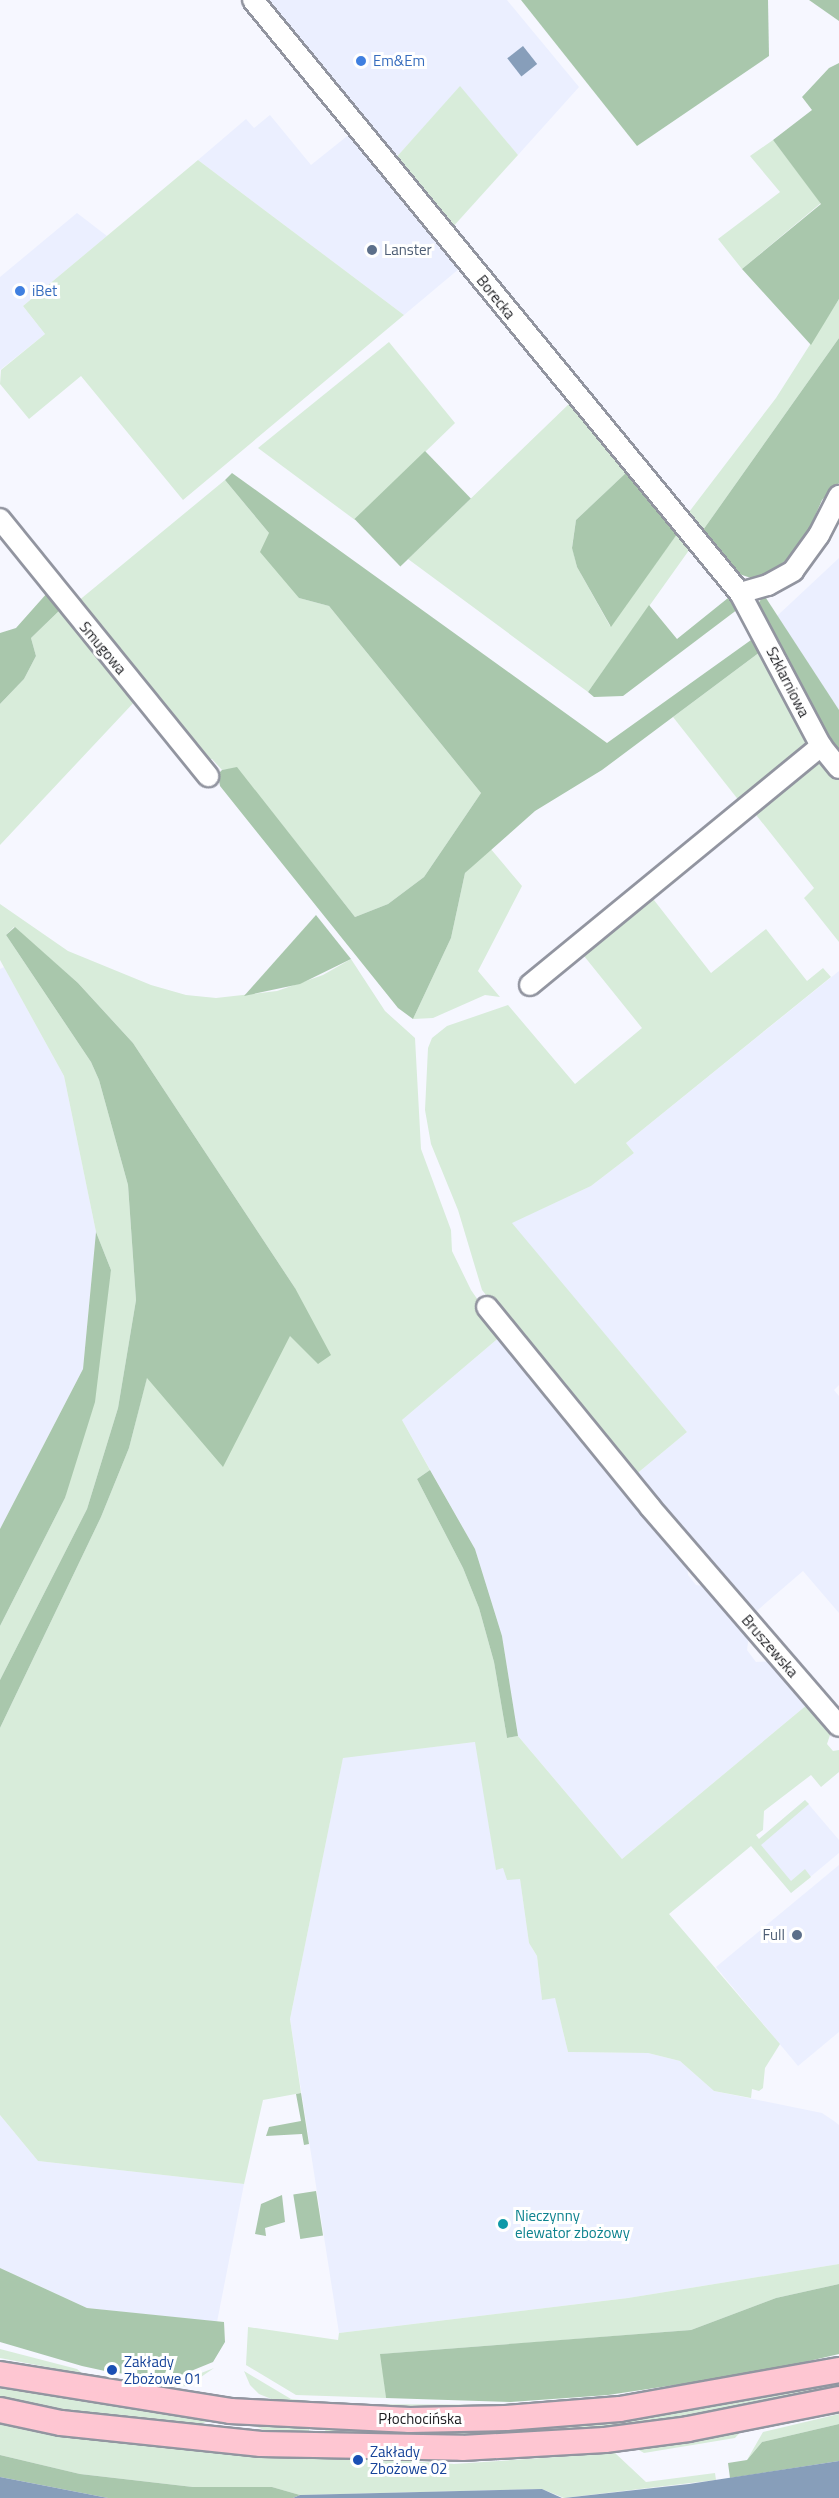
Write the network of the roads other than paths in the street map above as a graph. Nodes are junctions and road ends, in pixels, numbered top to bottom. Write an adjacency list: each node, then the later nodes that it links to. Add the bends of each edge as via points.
1 (253, 0): 4 (street, Borecka)
2 (839, 496): 4 (street, via 819,535 793,571 768,585)
3 (0, 519): 7 (street, Smugowa)
4 (740, 593): 5 (street, Szklarniowa)
5 (820, 746): 6 (street, Szklarniowa); 8 (street)
6 (839, 768)
7 (208, 776)
8 (530, 985)
9 (487, 1306): 10 (street, Bruszewska)
10 (839, 1726)
11 (839, 2370): 12 (main road, Płochocińska, via 620,2409 506,2418 410,2420 230,2411)
12 (0, 2374)
13 (839, 2399): 14 (main road, Płochocińska, via 688,2429 605,2440 462,2448 240,2442 61,2423)
14 (0, 2410)

